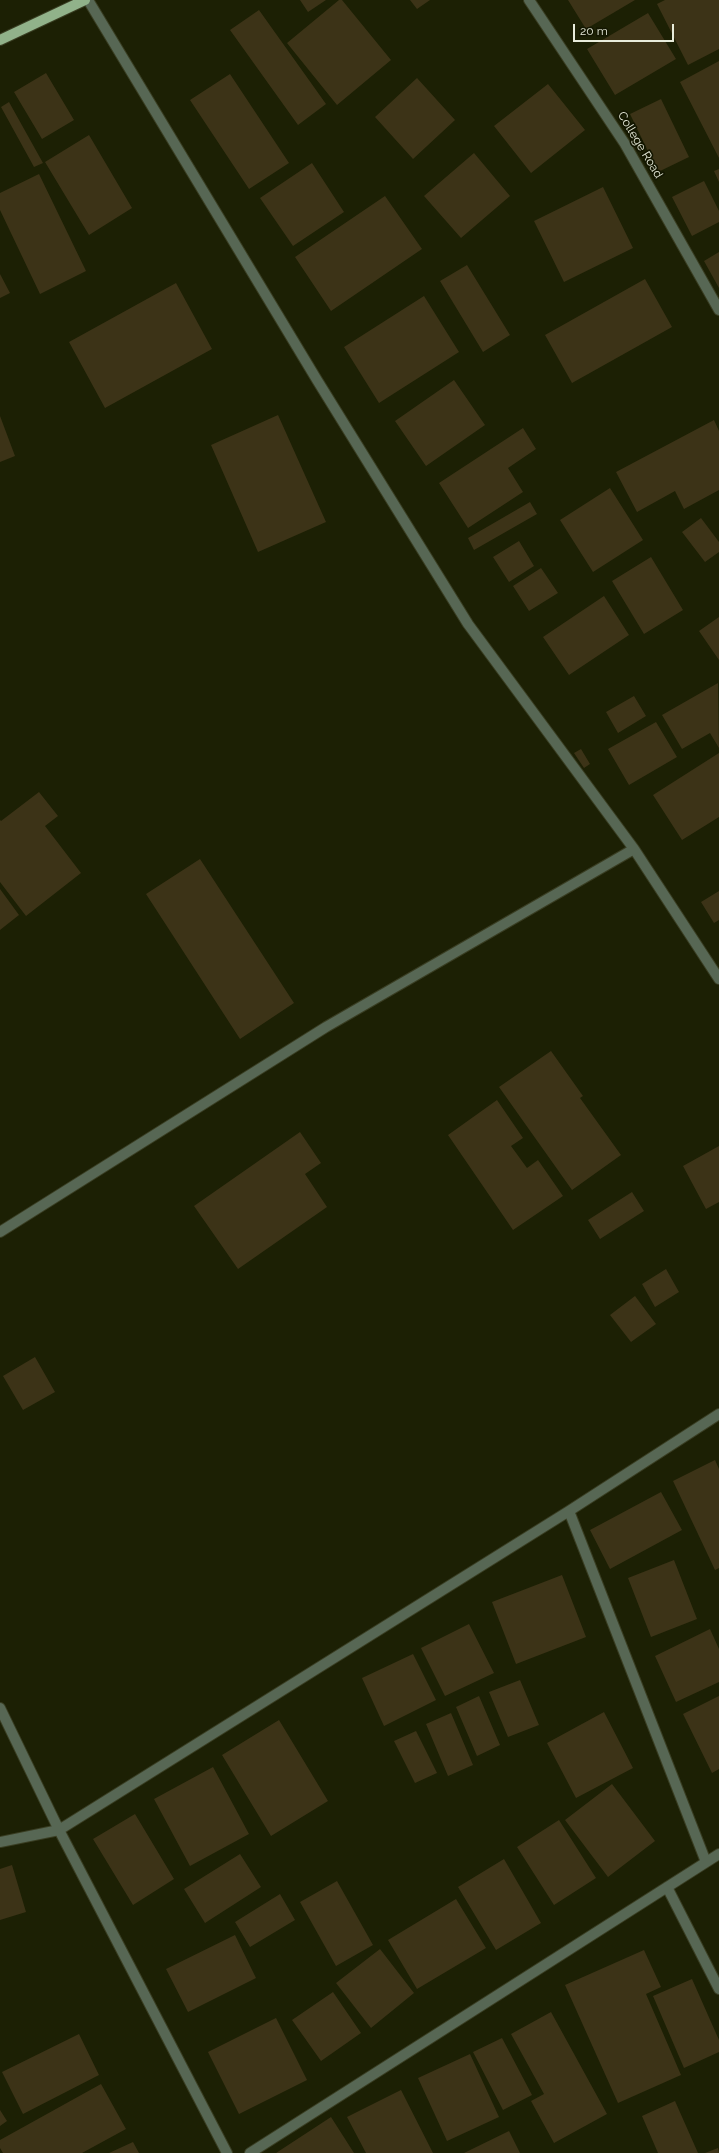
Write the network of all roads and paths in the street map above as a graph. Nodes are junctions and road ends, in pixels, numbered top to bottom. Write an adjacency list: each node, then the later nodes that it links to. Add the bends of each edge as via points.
1 (87, 0): 3 (main road); 5 (street, via 468,624)
2 (529, 0): 4 (street, College Road, via 625,144)
3 (0, 40)
4 (719, 310)
5 (634, 848): 6 (street); 7 (street, via 326,1027)
6 (719, 979)
7 (0, 1232)
8 (719, 1414): 9 (street)
9 (569, 1511): 11 (street); 14 (street)
10 (0, 1708): 11 (street)
11 (58, 1830): 12 (street); 17 (street)
12 (0, 1842)
13 (719, 1854): 14 (street)
14 (706, 1862): 15 (street)
15 (667, 1888): 16 (street); 18 (street)
16 (719, 1989)
17 (227, 2153)
18 (250, 2153)

